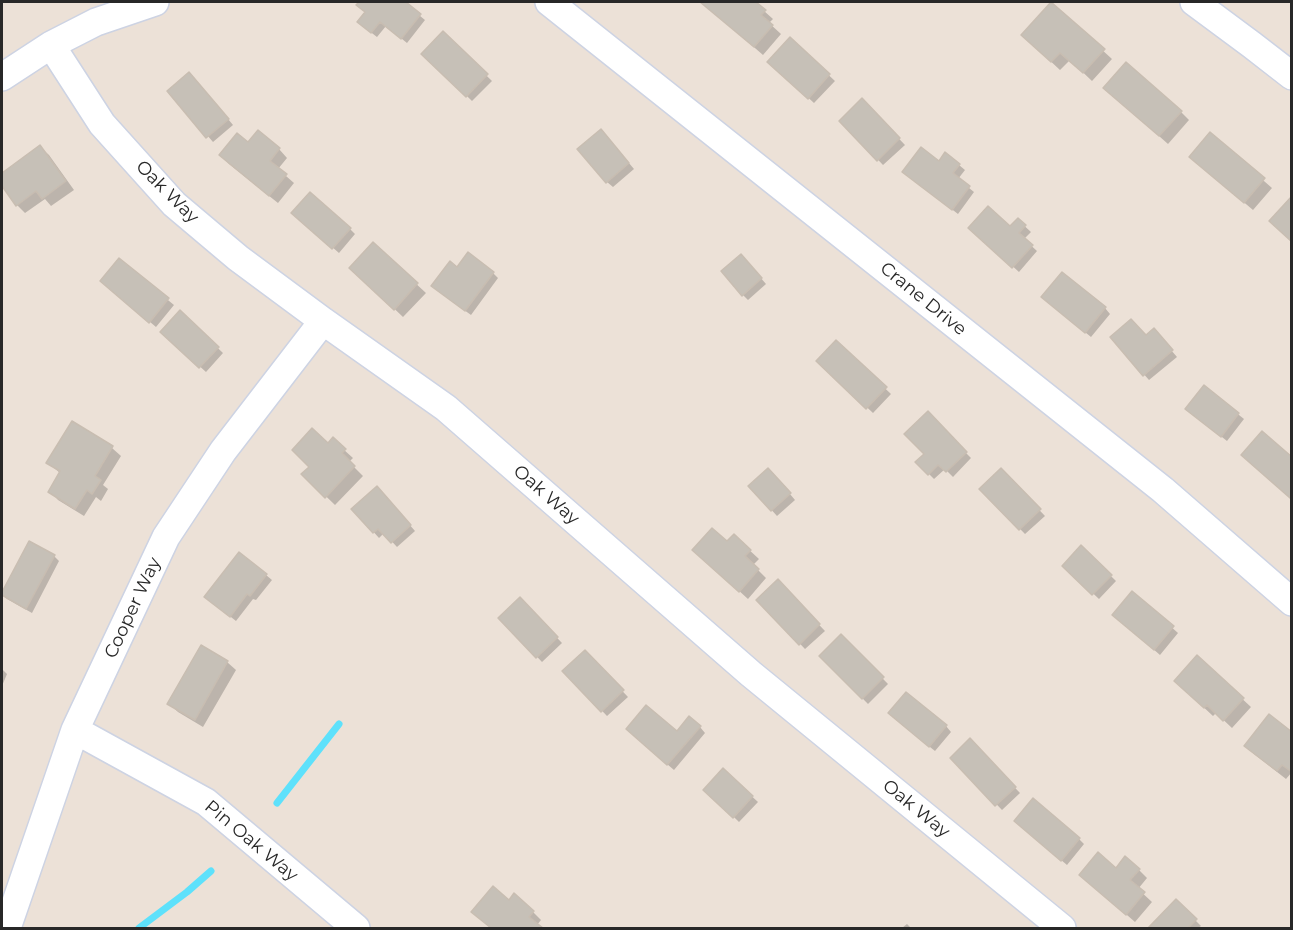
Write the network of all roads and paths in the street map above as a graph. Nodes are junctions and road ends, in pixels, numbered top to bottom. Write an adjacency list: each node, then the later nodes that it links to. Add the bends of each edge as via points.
1 (155, 2): 4 (street, via 96,22)
2 (549, 2): 8 (street, Crane Drive, via 1163,490)
3 (1194, 2): 5 (street)
4 (51, 45): 6 (street); 7 (street, Oak Way, via 102,124 174,204)
5 (1292, 76)
6 (2, 77)
7 (323, 321): 9 (street, Cooper Way, via 223,452 166,537); 12 (street, Oak Way, via 446,408 751,674)
8 (1292, 602)
9 (75, 730): 10 (street, Cooper Way); 11 (street, Pin Oak Way, via 206,802)
10 (7, 928)
11 (356, 928)
12 (1062, 928)

